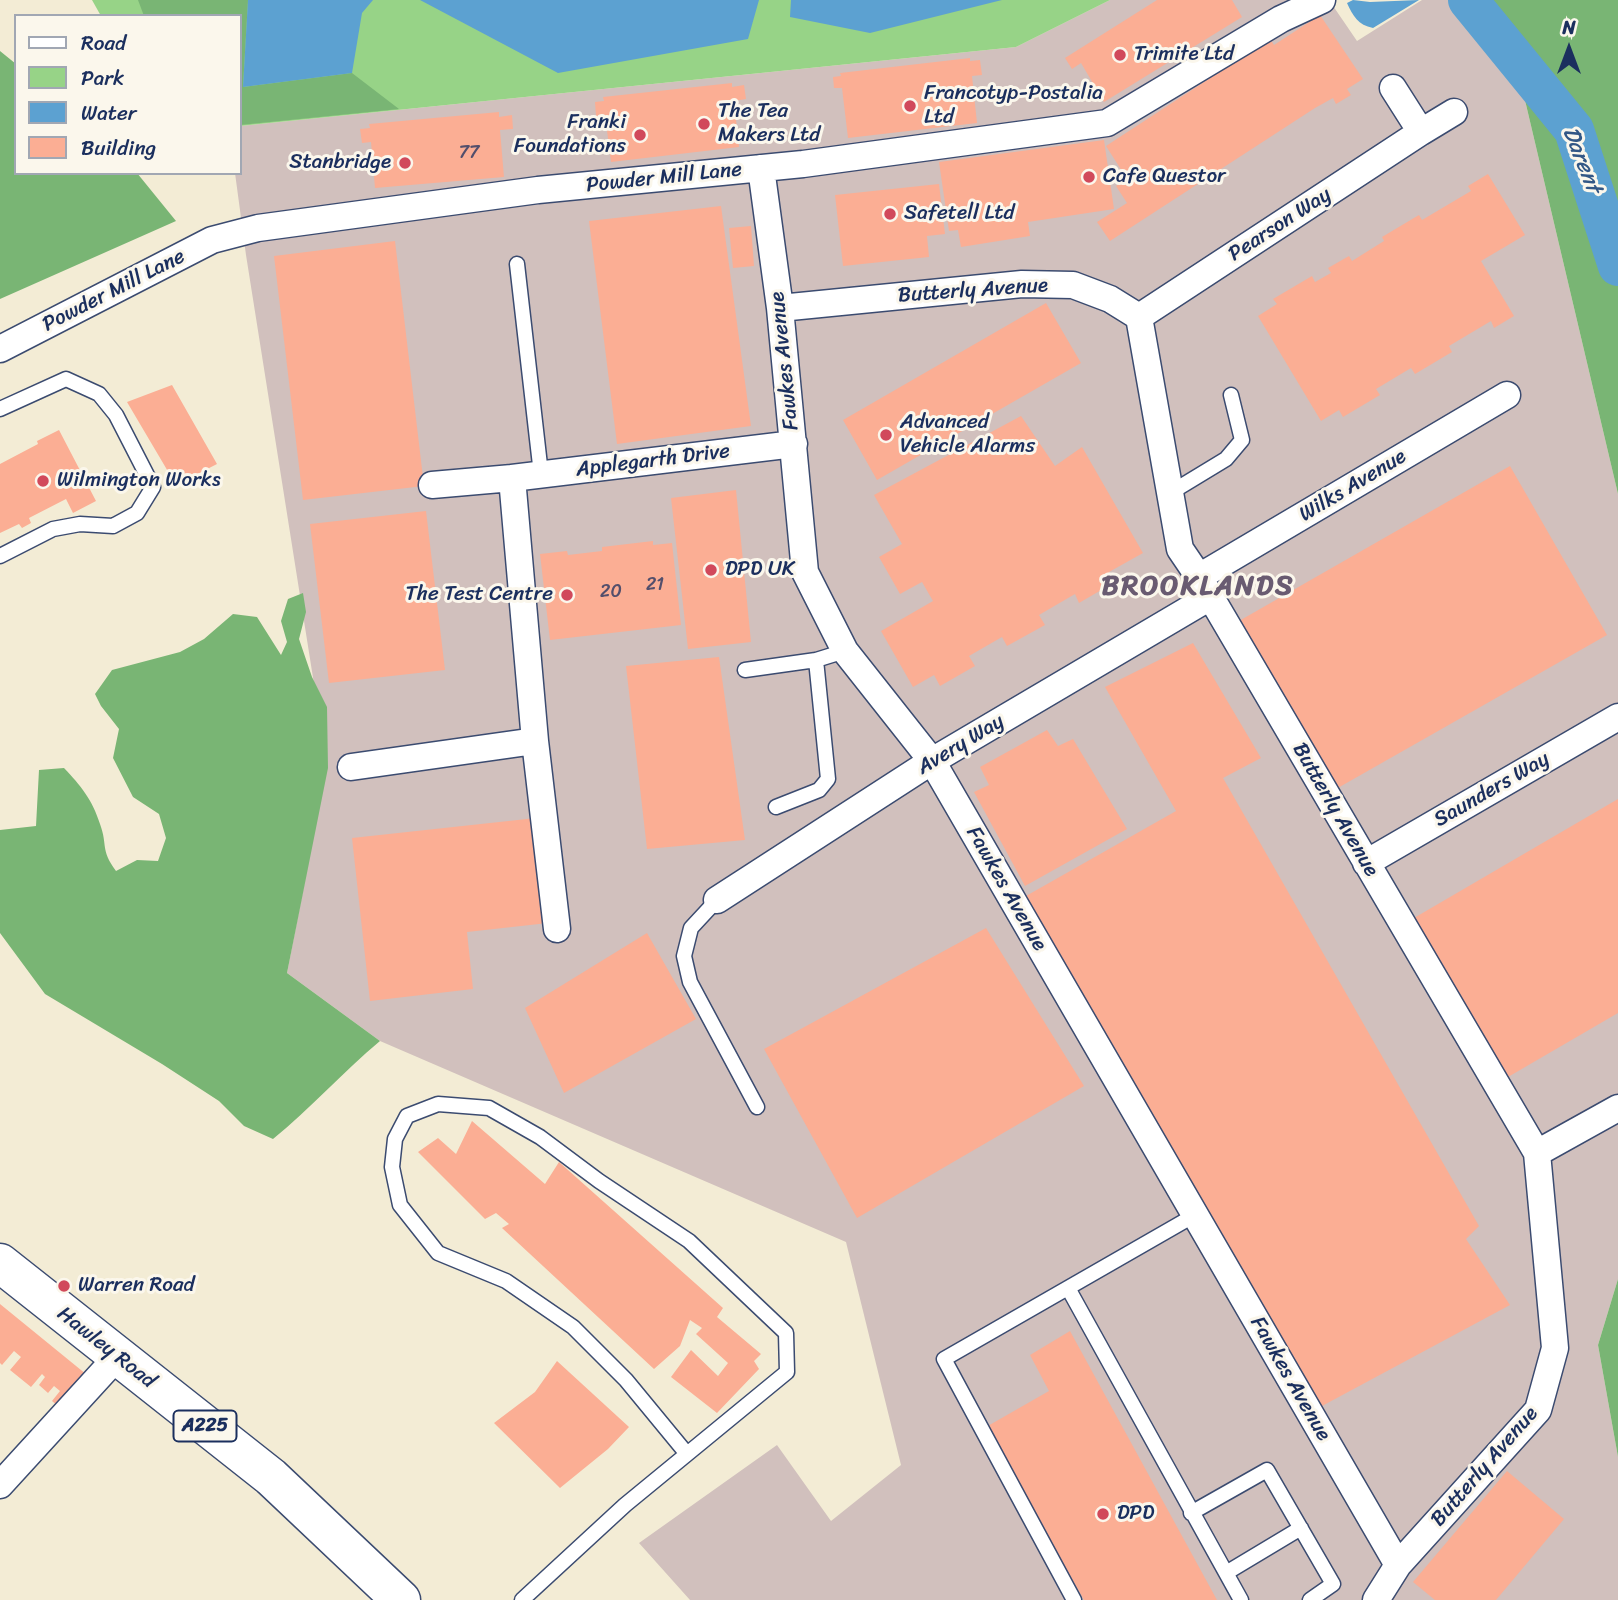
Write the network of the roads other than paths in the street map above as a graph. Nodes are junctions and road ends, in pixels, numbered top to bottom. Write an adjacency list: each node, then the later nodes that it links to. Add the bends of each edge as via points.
1 (1322, 0): 5 (street, Powder Mill Lane, via 1281,19 1107,123)
2 (1393, 88): 4 (street)
3 (1454, 112): 4 (street, Pearson Way)
4 (1420, 132): 8 (street, Pearson Way)
5 (761, 168): 7 (street, Fawkes Avenue); 9 (street, Powder Mill Lane, via 538,190 241,231 212,240)
6 (517, 264): 14 (lane)
7 (780, 308): 8 (street, Butterly Avenue, via 1022,284 1073,285 1110,299); 13 (street, Fawkes Avenue)
8 (1139, 317): 17 (street, Butterly Avenue)
9 (0, 349)
10 (1231, 395): 17 (lane, via 1242,440 1226,459)
11 (1507, 395): 19 (street, Wilks Avenue)
12 (0, 409): 18 (lane, via 66,379 99,394 116,415 153,487 137,513 113,526 80,524 53,529)
13 (794, 444): 14 (street, Applegarth Drive); 20 (street, Fawkes Avenue, via 806,572)
14 (541, 474): 15 (street, Applegarth Drive)
15 (512, 478): 16 (street, Applegarth Drive); 24 (street)
16 (432, 485)
17 (1170, 493): 19 (street, Butterly Avenue, via 1180,549)
18 (0, 556)
19 (1204, 587): 25 (street, Avery Way); 28 (street, Butterly Avenue)
20 (845, 651): 21 (lane); 25 (street, Fawkes Avenue)
21 (816, 660): 22 (lane); 27 (lane, via 828,779 819,790)
22 (745, 670)
23 (1618, 717): 28 (street, Saunders Way)
24 (535, 741): 26 (street); 30 (street)
25 (932, 761): 29 (street, Avery Way); 34 (street, Fawkes Avenue)
26 (351, 767)
27 (776, 807)
28 (1366, 863): 33 (street, Butterly Avenue)
29 (717, 900): 31 (lane, via 691,928 684,956 690,982)
30 (557, 929)
31 (757, 1107)
32 (1618, 1108): 33 (street)
33 (1536, 1153): 42 (street, Butterly Avenue, via 1555,1348 1538,1410)
34 (1195, 1215): 36 (lane); 42 (street, Fawkes Avenue)
35 (0, 1263): 37 (main road, Hawley Road / A225)
36 (1068, 1288): 40 (lane); 46 (lane, via 944,1359)
37 (117, 1357): 39 (street); 44 (main road, Hawley Road / A225, via 271,1477)
38 (687, 1454): 38 (lane, via 787,1372 786,1333 689,1241 540,1137 489,1108 438,1104 407,1116 396,1139 392,1167 400,1205 438,1253 506,1281 573,1327 626,1380); 45 (lane)
39 (0, 1485)
40 (1191, 1513): 41 (lane, via 1267,1470); 43 (lane)
41 (1301, 1528): 43 (lane); 48 (lane, via 1333,1584)
42 (1398, 1565): 49 (street, Butterly Avenue)
43 (1226, 1573): 47 (lane)
44 (401, 1600)
45 (522, 1600)
46 (1074, 1600)
47 (1241, 1600)
48 (1310, 1600)
49 (1376, 1600)

